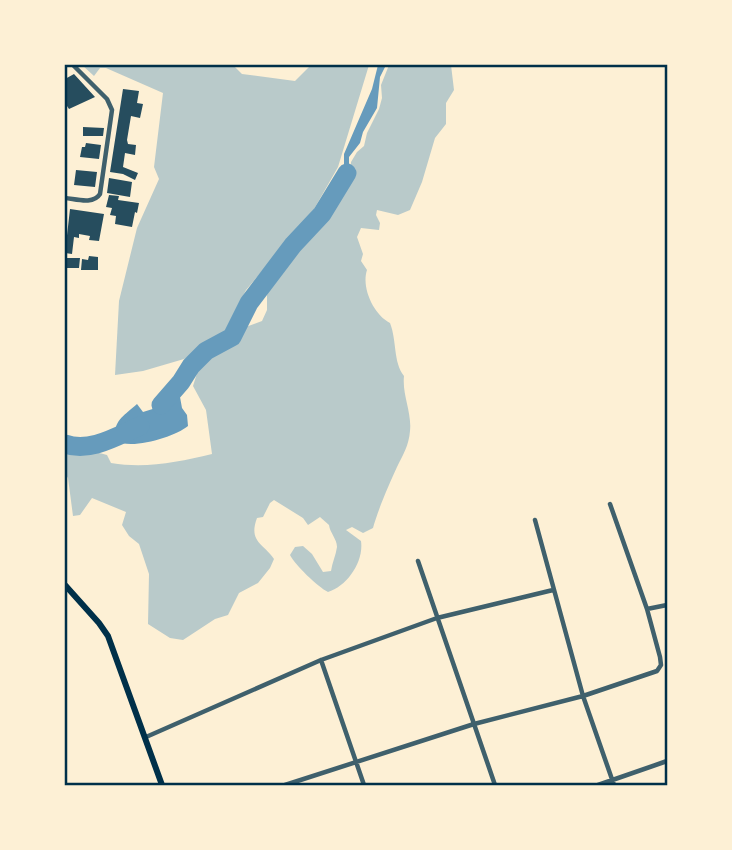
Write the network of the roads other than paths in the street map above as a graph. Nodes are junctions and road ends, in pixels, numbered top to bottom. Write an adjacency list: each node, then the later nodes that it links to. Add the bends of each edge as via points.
1 (73, 65): 2 (street, via 112,110 100,194 91,201)
2 (65, 198)
3 (610, 504): 9 (street)
4 (535, 520): 7 (street)
5 (418, 561): 10 (street)
6 (65, 585): 14 (main road, via 108,636)
7 (553, 590): 10 (street); 12 (street)
8 (667, 605): 9 (street)
9 (647, 608): 12 (street, via 659,668)
10 (437, 618): 11 (street); 13 (street)
11 (321, 660): 14 (street); 16 (street)
12 (583, 696): 13 (street); 17 (street)
13 (474, 724): 16 (street); 21 (street)
14 (146, 737): 18 (main road)
15 (667, 761): 17 (street)
16 (356, 762): 19 (street); 20 (street)
17 (613, 783): 22 (street)
18 (162, 785)
19 (285, 785)
20 (364, 785)
21 (495, 785)
22 (598, 785)

